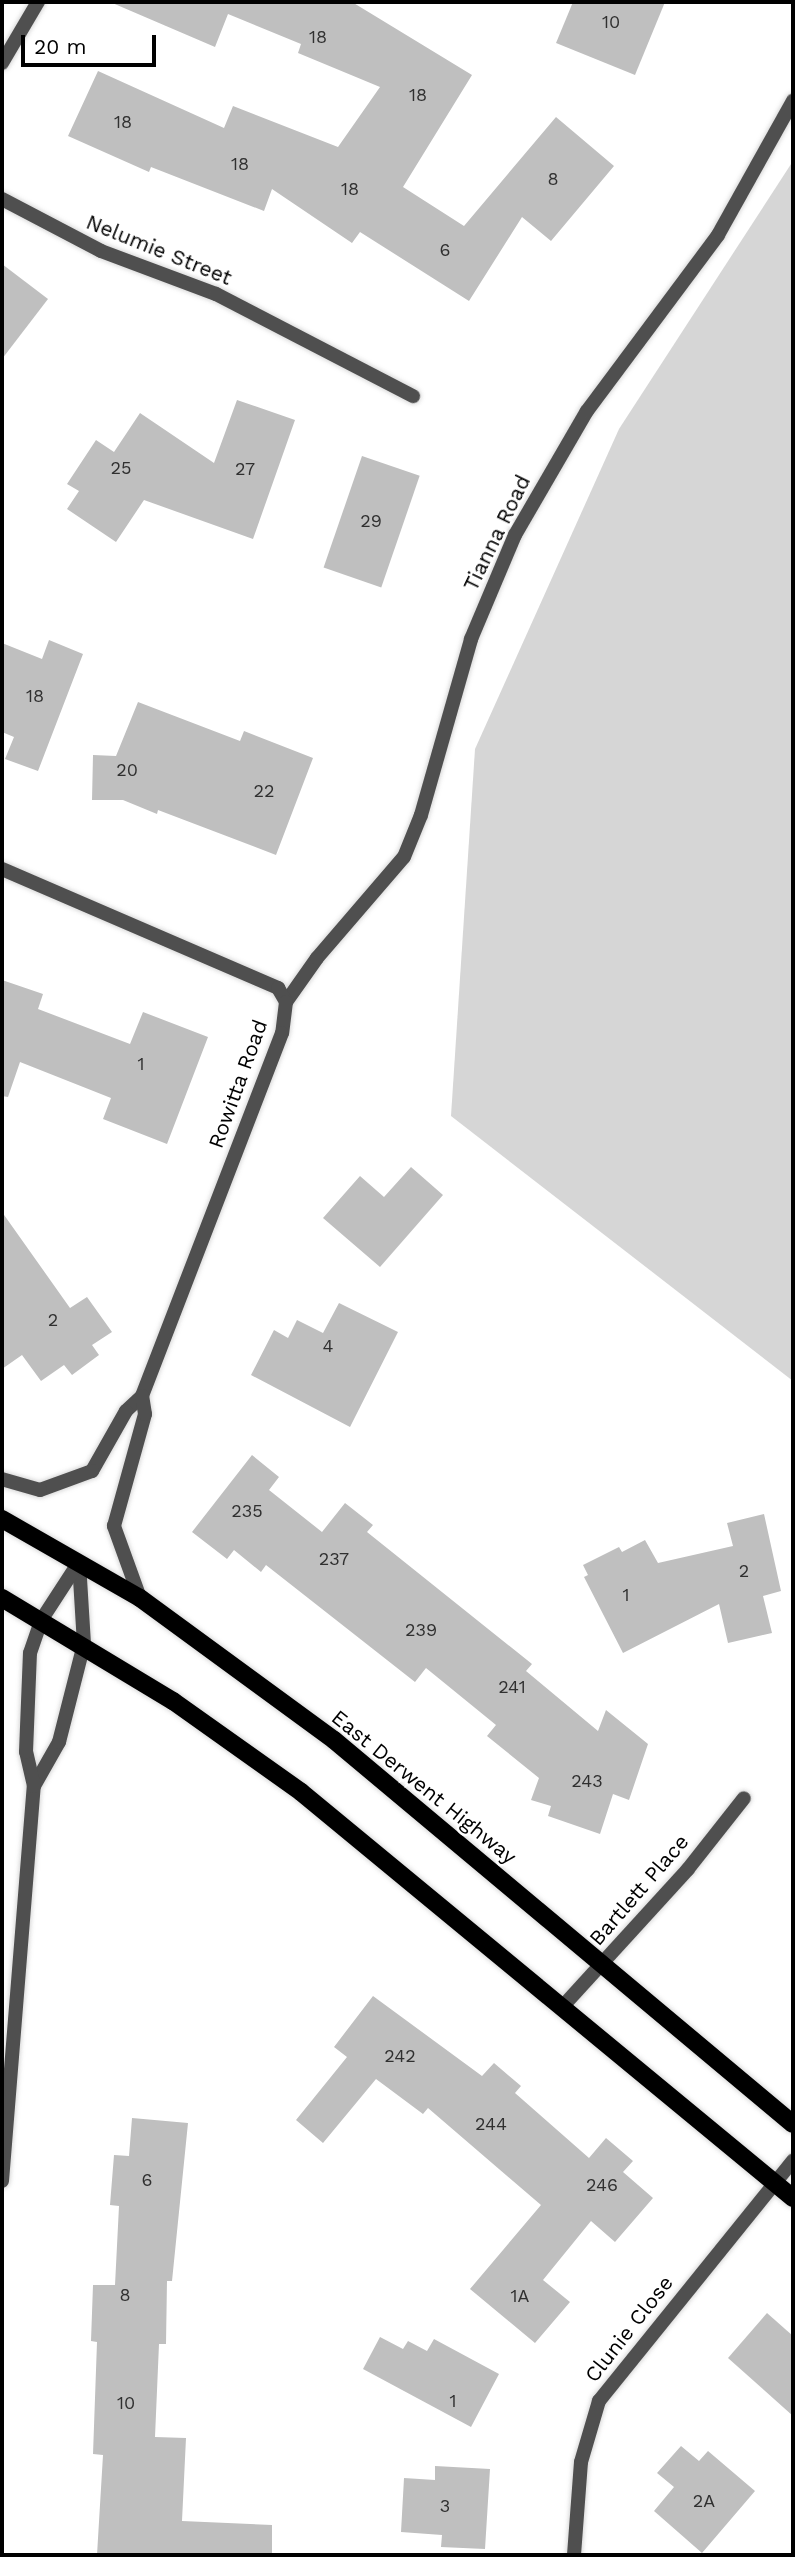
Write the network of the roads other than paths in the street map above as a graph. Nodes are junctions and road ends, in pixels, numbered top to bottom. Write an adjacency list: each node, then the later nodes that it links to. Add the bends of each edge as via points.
1 (38, 2): 2 (street)
2 (2, 63)
3 (793, 101): 7 (street, Tianna Road, via 718,235 587,411 515,535 471,639 421,815 404,858 317,958)
4 (2, 199): 5 (street, Nelumie Street, via 101,251 216,294)
5 (413, 396)
6 (2, 869): 7 (street, Rowitta Road, via 278,988)
7 (286, 1002): 8 (street, Rowitta Road, via 282,1033)
8 (142, 1396): 9 (street, Rowitta Road, via 126,1410 92,1471 40,1490); 13 (street, Rowitta Road, via 145,1414 114,1526)
9 (2, 1479)
10 (2, 1519): 11 (main road, East Derwent Highway)
11 (79, 1562): 13 (main road, East Derwent Highway); 14 (street); 15 (street)
12 (2, 1598): 14 (main road)
13 (140, 1598): 18 (main road, East Derwent Highway, via 334,1740)
14 (42, 1619): 15 (main road); 16 (street, via 30,1653 26,1703 26,1752)
15 (84, 1644): 16 (street, via 59,1742); 19 (main road, via 301,1792)
16 (34, 1786): 21 (street, via 21,1994)
17 (744, 1798): 18 (street, Bartlett Place, via 688,1869)
18 (602, 1964): 19 (street, Bartlett Place); 20 (main road, East Derwent Highway)
19 (563, 2006): 24 (main road)
20 (793, 2124)
21 (3, 2132): 23 (street)
22 (793, 2161): 24 (street, Clunie Close)
23 (2, 2181)
24 (776, 2183): 25 (main road); 26 (street, Clunie Close, via 598,2401 581,2462)
25 (793, 2198)
26 (574, 2555)

